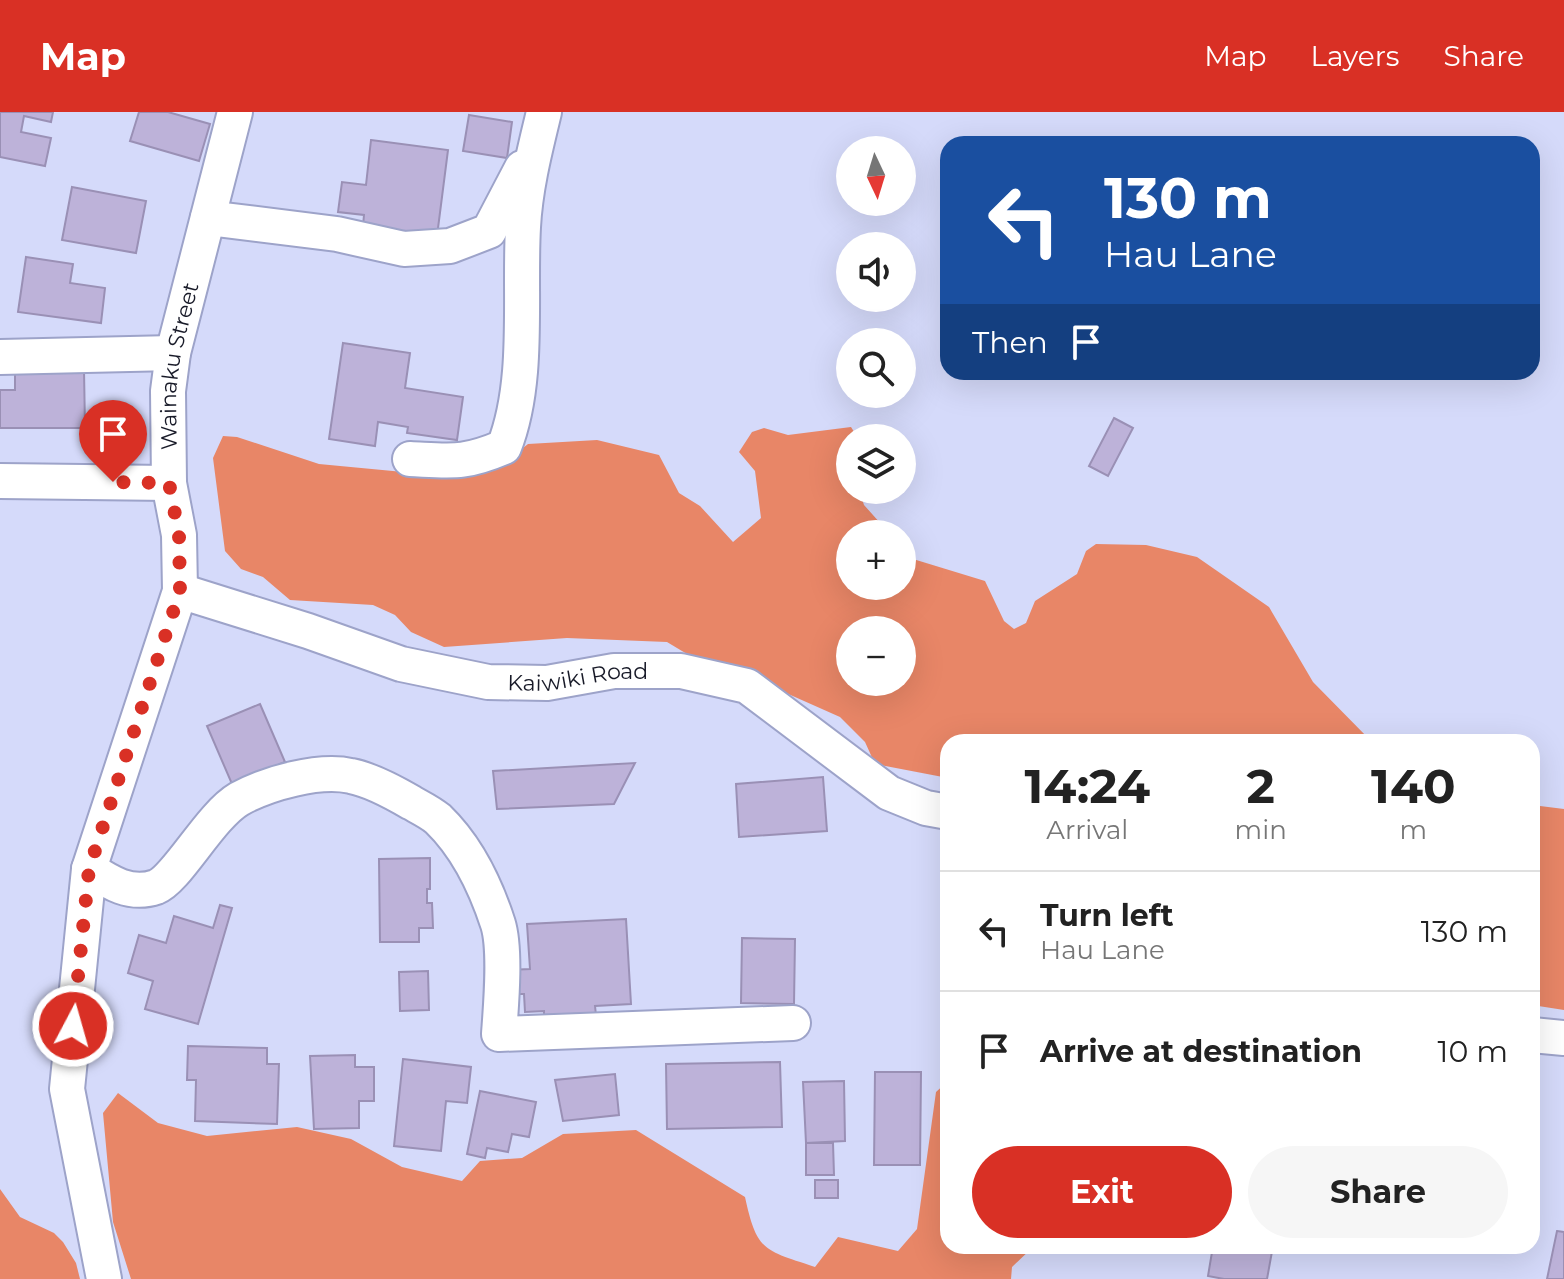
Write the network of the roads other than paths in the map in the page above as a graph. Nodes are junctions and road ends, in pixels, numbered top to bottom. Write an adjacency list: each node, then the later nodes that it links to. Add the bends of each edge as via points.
1 (235, 112): 4 (street, Wainaku Street)
2 (544, 112): 3 (street)
3 (534, 152): 4 (street, via 489,231 450,246 404,249 337,234); 7 (street, via 523,222 521,361 504,447 460,462)
4 (208, 218): 5 (street, Wainaku Street)
5 (173, 353): 6 (street); 9 (street, Wainaku Street)
6 (0, 357)
7 (410, 459)
8 (0, 481): 9 (street)
9 (169, 483): 10 (street, Wainaku Street, via 179,535)
10 (180, 591): 11 (street, Kaiwiki Road, via 401,664 488,682 547,683 614,671 681,671 747,686 889,793); 12 (street, Wainaku Street)
11 (940, 811)
12 (89, 869): 13 (street, via 115,886 139,891 159,886 238,800 285,781 351,776 397,794 437,818 476,872 499,928 499,1034); 16 (street, Wainaku Street, via 67,1089)
13 (793, 1023)
14 (1540, 1036): 15 (street)
15 (1564, 1038)
16 (104, 1279)

